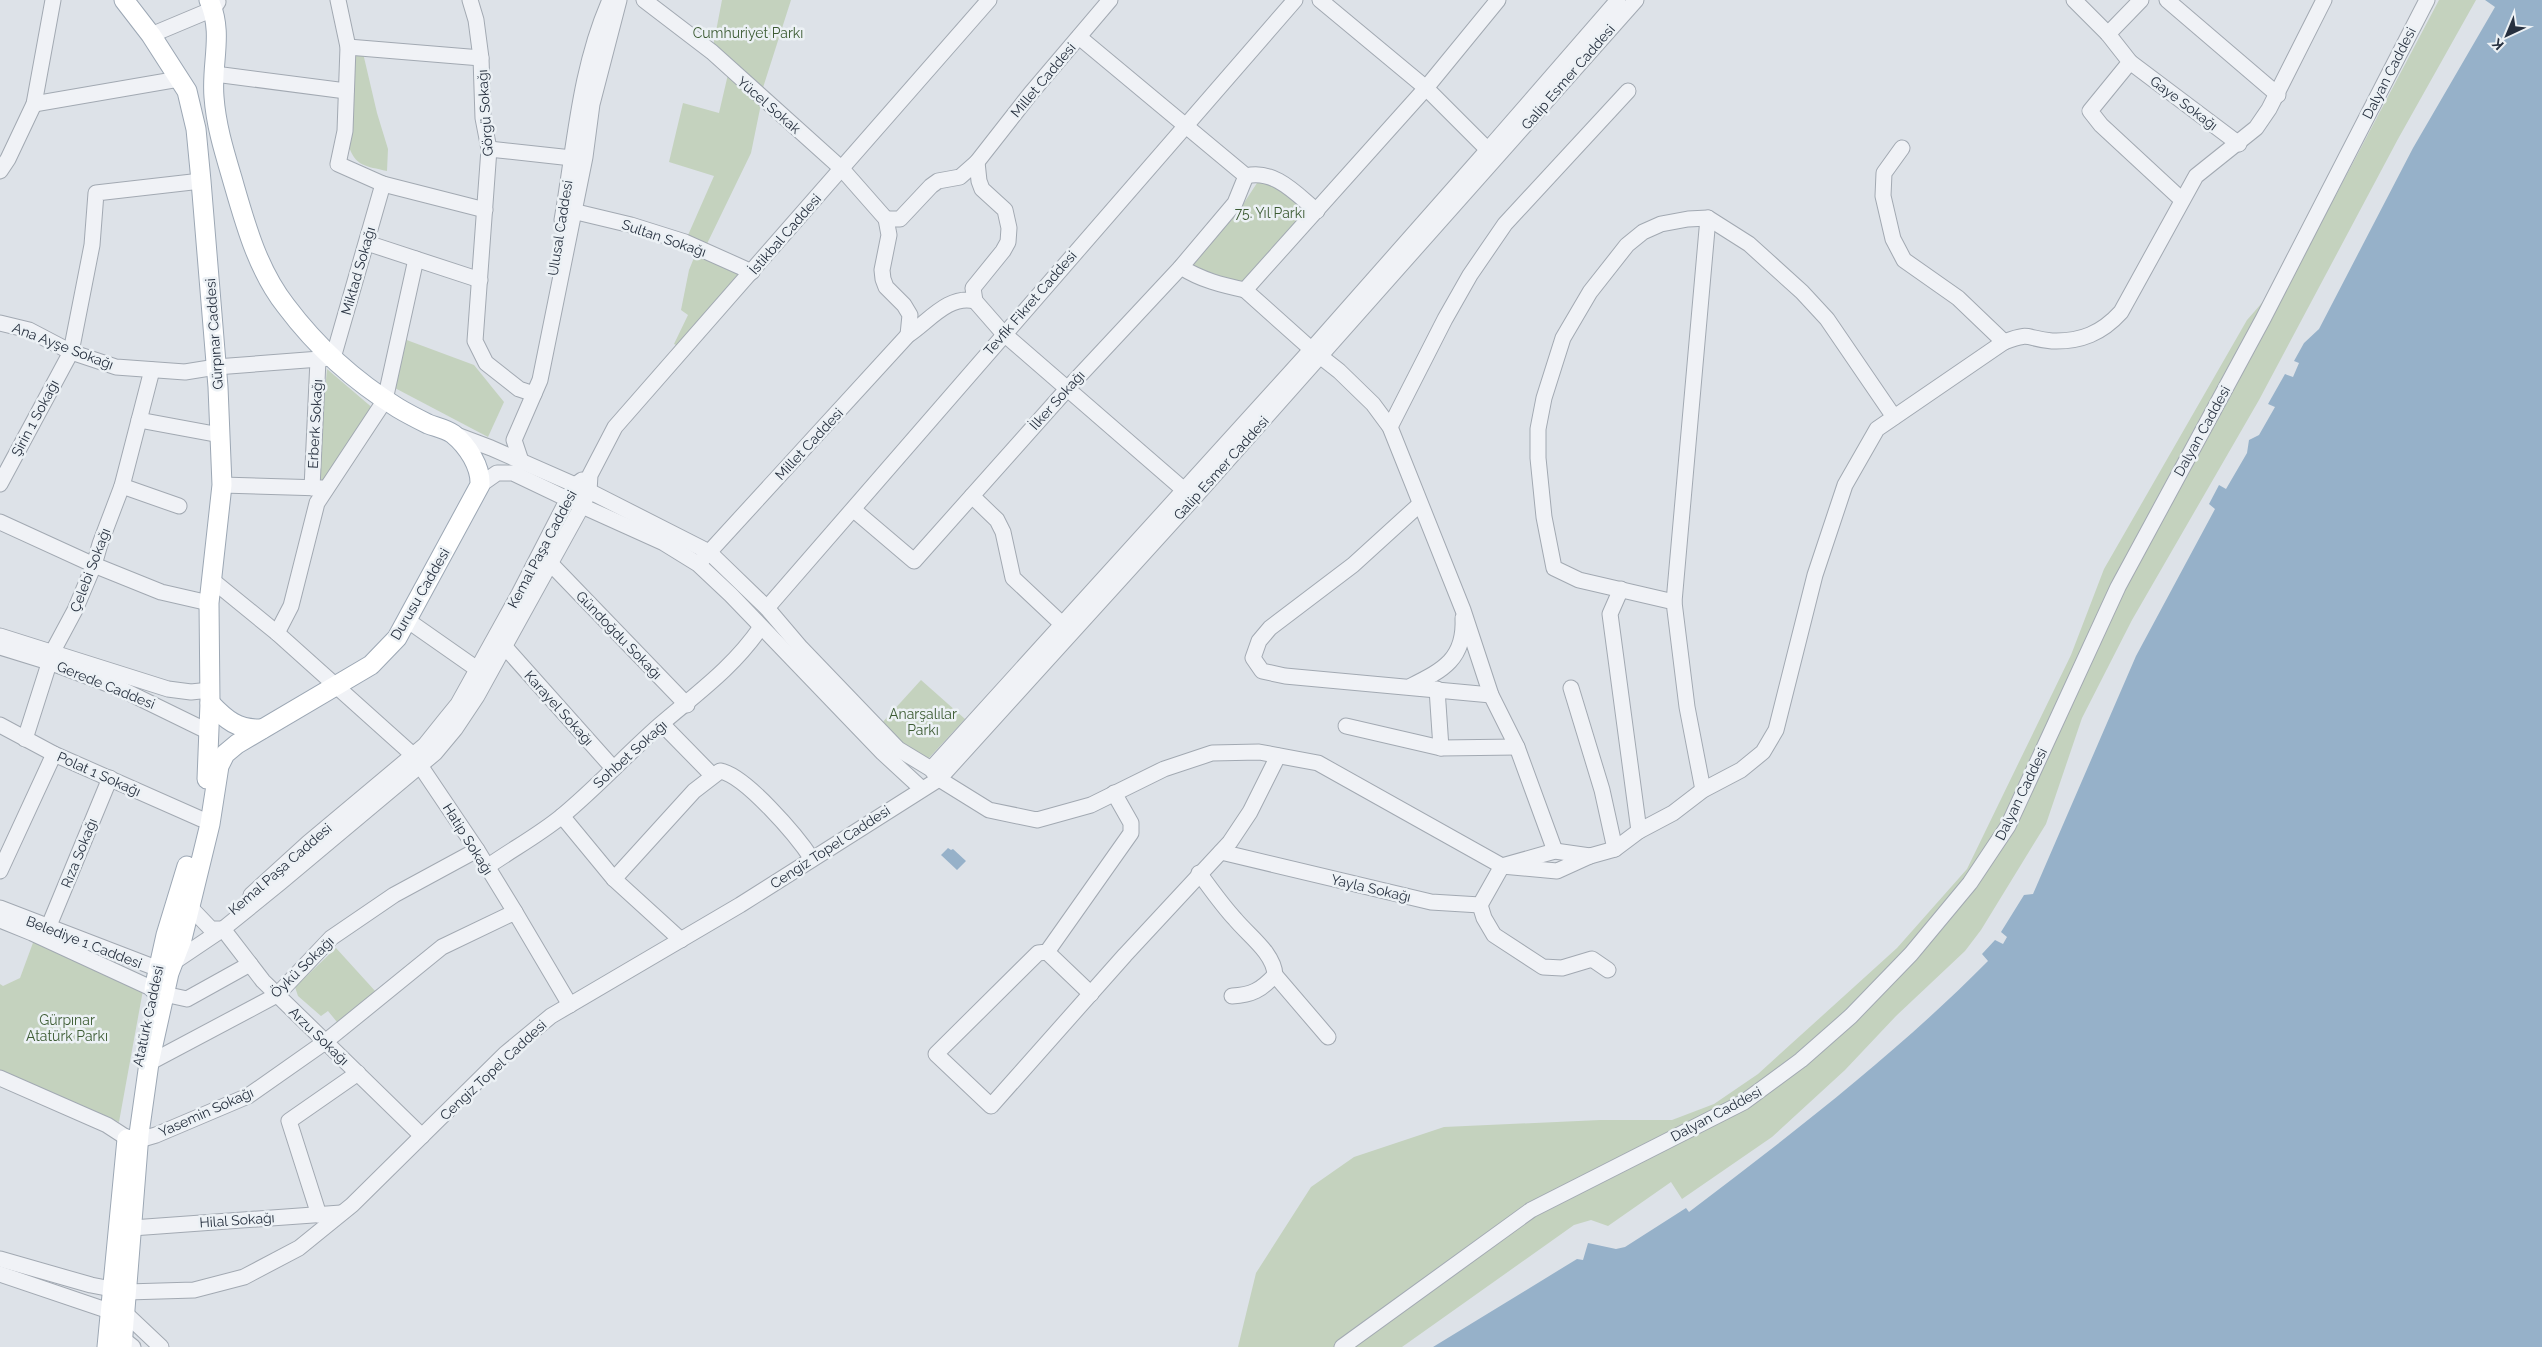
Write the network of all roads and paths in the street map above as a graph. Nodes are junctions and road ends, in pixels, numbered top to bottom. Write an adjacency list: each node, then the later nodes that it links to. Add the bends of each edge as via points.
1 (53, 0): 33 (street)
2 (124, 0): 22 (main road, Gürpınar Caddesi)
3 (338, 0): 24 (street)
4 (470, 0): 25 (street, Görgü Sokağı)
5 (610, 0): 41 (street, via 579,103)
6 (618, 0): 41 (street)
7 (644, 0): 43 (street, Yücel Sokak, via 712,52)
8 (989, 0): 43 (street, İstikbal Caddesi)
9 (1110, 0): 23 (street, Millet Caddesi)
10 (1294, 0): 36 (street, Tevfik Fikret Caddesi)
11 (1320, 0): 29 (street)
12 (1498, 0): 29 (street)
13 (1618, 0): 40 (street)
14 (1636, 0): 40 (street, Galip Esmer Caddesi)
15 (2074, 0): 21 (street, Gaye Sokağı)
16 (2141, 0): 21 (street)
17 (2167, 0): 32 (street)
18 (2324, 0): 32 (street)
19 (2427, 0): 194 (street, Dalyan Caddesi, via 2263,319 2118,586 2008,826 1949,910 1851,1016 1772,1084 1744,1102 1531,1210)
20 (213, 3): 22 (street); 27 (main road, via 218,44)
21 (2108, 34): 26 (street, Gaye Sokağı)
22 (150, 35): 28 (main road, Gürpınar Caddesi)
23 (1079, 37): 36 (street); 42 (street, Millet Caddesi)
24 (348, 47): 25 (street); 30 (street)
25 (481, 58): 39 (street, Görgü Sokağı, via 483,118)
26 (2130, 62): 37 (street, Gaye Sokağı); 50 (street, via 2090,111)
27 (214, 80): 28 (main road, via 203,93); 30 (street); 34 (main road)
28 (183, 85): 33 (street); 35 (main road, Gürpınar Caddesi)
29 (1426, 88): 40 (street); 53 (street)
30 (346, 91): 48 (street, via 338,164)
31 (1628, 91): 81 (street, via 1506,224 1444,319)
32 (2278, 95): 37 (street, via 2256,128)
33 (34, 104): 44 (street)
34 (216, 114): 35 (main road, via 204,108); 73 (main road, via 244,222 259,260 286,306)
35 (194, 120): 47 (main road, Gürpınar Caddesi)
36 (1186, 126): 45 (street); 68 (street, Tevfik Fikret Caddesi)
37 (2239, 144): 50 (street, via 2196,176)
38 (1902, 148): 70 (street, via 1884,173 1883,196 1893,239 1904,260 1958,298)
39 (490, 149): 41 (street); 51 (street, Görgü Sokağı)
40 (1492, 153): 72 (street, Galip Esmer Caddesi)
41 (578, 158): 52 (street)
42 (978, 162): 46 (street, Millet Caddesi); 49 (street, via 978,181)
43 (842, 168): 56 (street, Yücel Sokak); 61 (street, İstikbal Caddesi)
44 (0, 171)
45 (1246, 176): 53 (street, via 1256,174 1276,179); 60 (street, İlker Sokağı, via 1235,202)
46 (949, 180): 49 (street); 54 (street, via 938,181 931,186)
47 (202, 181): 71 (street, Şirin 1 Sokağı, via 96,193 92,245); 74 (main road, Gürpınar Caddesi)
48 (382, 184): 51 (street); 58 (street, Miktad Sokağı)
49 (982, 189): 64 (street, via 1005,210 1008,234 1003,250)
50 (2182, 200): 70 (street, via 2121,312 2107,328 2079,339 2051,341 2023,334)
51 (485, 210): 62 (street, Görgü Sokağı)
52 (569, 210): 61 (street, Sultan Sokağı, via 685,242); 77 (street, via 540,380)
53 (1317, 211): 63 (street)
54 (903, 217): 56 (street); 57 (street)
55 (1708, 218): 79 (street, via 1749,244 1802,292 1827,319); 106 (street, via 1661,224 1642,232 1627,245 1590,292 1563,338 1544,398 1538,429 1538,458 1544,517 1554,568 1579,580); 107 (street)
56 (886, 219): 57 (street)
57 (889, 235): 65 (street, via 883,279 886,287)
58 (367, 243): 59 (street); 73 (street, Miktad Sokağı)
59 (416, 259): 62 (street); 78 (street)
60 (1181, 267): 63 (street, via 1197,277); 76 (street, İlker Sokağı)
61 (752, 272): 86 (street, İstikbal Caddesi, via 616,428)
62 (480, 284): 77 (street, Görgü Sokağı, via 475,341 486,363)
63 (1245, 290): 72 (street)
64 (974, 294): 66 (street); 68 (street)
65 (904, 305): 66 (street, via 914,311); 69 (street, via 910,315)
66 (940, 310): 69 (street, Millet Caddesi)
67 (0, 323): 71 (street, Ana Ayşe Sokağı, via 29,330)
68 (1003, 333): 76 (street); 99 (street, Tevfik Fikret Caddesi)
69 (908, 335): 101 (street, Millet Caddesi)
70 (2004, 342): 79 (street)
71 (71, 352): 75 (street, Ana Ayşe Sokağı, via 116,367); 87 (street, Şirin 1 Sokağı)
72 (1316, 353): 81 (street, via 1373,404); 94 (street, Galip Esmer Caddesi)
73 (326, 359): 74 (street, Ana Ayşe Sokağı); 78 (main road); 91 (street, Erberk Sokağı)
74 (216, 367): 75 (street, Ana Ayşe Sokağı, via 185,372); 83 (main road, Gürpınar Caddesi)
75 (152, 370): 80 (street, Çelebi Sokağı)
76 (1068, 388): 94 (street); 95 (street, İlker Sokağı)
77 (530, 393): 84 (street, via 509,430); 85 (street, via 514,440)
78 (385, 400): 82 (main road); 92 (street)
79 (1894, 417): 144 (street, via 1876,429 1844,485 1815,575 1776,730 1763,752 1741,770)
80 (139, 420): 83 (street); 90 (street, Çelebi Sokağı)
81 (1390, 427): 97 (street)
82 (452, 434): 84 (street); 89 (main road, via 481,472)
83 (220, 436): 88 (main road, Gürpınar Caddesi)
84 (491, 448): 85 (street)
85 (521, 461): 93 (street)
86 (590, 475): 93 (street, Kemal Paşa Caddesi)
87 (0, 484)
88 (222, 485): 91 (street); 105 (main road, Gürpınar Caddesi)
89 (480, 485): 96 (street, via 497,474 513,473); 111 (main road, Durusu Caddesi)
90 (122, 486): 98 (street); 104 (street, Çelebi Sokağı)
91 (312, 488): 92 (street)
92 (328, 488): 114 (street, via 317,503 291,606)
93 (582, 488): 96 (street, Kemal Paşa Caddesi); 101 (street)
94 (1189, 494): 112 (street); 140 (street, Galip Esmer Caddesi)
95 (972, 496): 99 (street, İlker Sokağı, via 914,561); 112 (street, via 997,520 1003,532 1013,578)
96 (575, 503): 102 (street, Kemal Paşa Caddesi); 103 (street, via 664,542); 119 (street, Kemal Paşa Caddesi)
97 (1419, 505): 110 (street); 121 (street, via 1353,565 1270,628 1259,641 1253,658 1262,671 1285,676)
98 (179, 506)
99 (854, 510): 109 (street, Tevfik Fikret Caddesi)
100 (0, 522): 104 (street)
101 (709, 552): 103 (street, Millet Caddesi); 109 (street)
102 (551, 564): 117 (street, Kemal Paşa Caddesi); 126 (street, Gündoğdu Sokağı)
103 (698, 564): 113 (street)
104 (94, 566): 108 (street, via 161,592); 118 (street, Çelebi Sokağı)
105 (212, 580): 108 (main road, Gürpınar Caddesi); 114 (street, Hatip Sokağı)
106 (1621, 589): 107 (street); 148 (street, via 1610,614)
107 (1674, 602): 144 (street, via 1687,707)
108 (209, 603): 125 (main road, Gürpınar Caddesi)
109 (767, 608): 140 (street, via 898,749)
110 (1463, 610): 121 (street, via 1464,630 1454,659 1441,672); 124 (street)
111 (407, 620): 119 (street); 120 (main road, Durusu Caddesi, via 397,638 371,666)
112 (1062, 624): 140 (street)
113 (762, 627): 126 (street, Sohbet Sokağı, via 746,649); 143 (street)
114 (278, 633): 120 (street, Hatip Sokağı)
115 (0, 636): 118 (street, Gerede Caddesi)
116 (0, 647): 118 (street, Gerede Caddesi)
117 (505, 648): 138 (street, Kemal Paşa Caddesi, via 455,729); 139 (street, Karayel Sokağı)
118 (51, 657): 125 (street, Gerede Caddesi); 131 (street, Gerede Caddesi); 132 (street, Çelebi Sokağı)
119 (477, 669): 138 (street, Kemal Paşa Caddesi, via 458,704)
120 (338, 686): 130 (main road, Durusu Caddesi); 138 (street, Hatip Sokağı)
121 (1411, 686): 123 (street)
122 (1571, 688): 149 (street, via 1602,790)
123 (1437, 689): 124 (street); 135 (street)
124 (1491, 695): 134 (street)
125 (210, 697): 130 (main road, via 224,718 244,728); 131 (main road, Atatürk Caddesi)
126 (687, 705): 127 (street, Sohbet Sokağı)
127 (662, 724): 139 (street, Sohbet Sokağı); 141 (street)
128 (0, 725): 132 (street, Polat 1 Sokağı)
129 (1346, 726): 135 (street)
130 (262, 729): 133 (main road, Atatürk Caddesi)
131 (209, 732): 133 (main road); 147 (main road, Atatürk Caddesi)
132 (25, 739): 136 (street, Polat 1 Sokağı)
133 (237, 744): 161 (main road, Atatürk Caddesi, via 225,754 219,766 210,824)
134 (1517, 747): 135 (street); 151 (street)
135 (1441, 748)
136 (54, 754): 142 (street, Polat 1 Sokağı); 157 (street)
137 (1278, 756): 145 (street, via 1259,752 1212,753 1164,769); 152 (street, via 1250,812); 155 (street, via 1318,763)
138 (417, 760): 150 (street, Hatip Sokağı); 166 (street, Kemal Paşa Caddesi)
139 (613, 768): 146 (street, Sohbet Sokağı)
140 (935, 774): 143 (street, Cengiz Topel Caddesi); 145 (street, via 990,810 1037,820 1091,805)
141 (712, 775): 154 (street, via 726,772 742,782 794,834); 159 (street)
142 (110, 778): 147 (street, Polat 1 Sokağı); 165 (street, Rıza Sokağı)
143 (922, 789): 154 (street, Cengiz Topel Caddesi)
144 (1702, 790): 148 (street, via 1673,813)
145 (1114, 793): 168 (street, via 1131,823 1131,833)
146 (562, 816): 156 (street, Sohbet Sokağı); 159 (street)
147 (201, 819): 169 (main road, Atatürk Caddesi)
148 (1639, 831): 149 (street)
149 (1615, 849): 153 (street)
150 (477, 850): 156 (street, Hatip Sokağı); 175 (street, Öykü Sokağı, via 394,895 331,938)
151 (1555, 850): 153 (street); 155 (street)
152 (1221, 852): 158 (street); 160 (street, Yayla Sokağı, via 1431,902)
153 (1590, 856): 155 (street, via 1558,871)
154 (812, 859): 167 (street, Cengiz Topel Caddesi)
155 (1502, 866): 160 (street)
156 (487, 868): 163 (street, Hatip Sokağı)
157 (0, 871)
158 (1199, 873): 172 (street, via 1261,948); 174 (street)
159 (614, 879): 167 (street)
160 (1480, 905): 171 (street, via 1494,935 1544,967 1562,968 1592,959)
161 (190, 907): 166 (street, Arzu Sokağı); 169 (main road, Atatürk Caddesi)
162 (0, 908): 165 (street, Belediye 1 Caddesi)
163 (514, 912): 177 (street, Hatip Sokağı); 179 (street, Yasemin Sokağı, via 442,947)
164 (0, 920): 173 (street, Belediye 1 Caddesi)
165 (48, 928): 169 (street, Belediye 1 Caddesi)
166 (217, 929): 169 (street, Kemal Paşa Caddesi); 170 (street, Arzu Sokağı)
167 (681, 940): 177 (street, Cengiz Topel Caddesi)
168 (1047, 952): 174 (street); 174 (street, via 1038,954 936,1054 991,1106)
169 (168, 961): 173 (main road, Atatürk Caddesi)
170 (250, 964): 173 (street, Belediye 1 Caddesi, via 187,999); 175 (street, Arzu Sokağı)
171 (1608, 970)
172 (1275, 975): 176 (street, via 1249,995); 178 (street)
173 (159, 992): 180 (main road, Atatürk Caddesi); 183 (main road, Atatürk Caddesi, via 139,1052)
174 (1091, 994)
175 (277, 995): 179 (street, Arzu Sokağı); 180 (street, Öykü Sokağı)
176 (1232, 996)
177 (570, 1005): 184 (street, Cengiz Topel Caddesi, via 551,1016 505,1054)
178 (1328, 1038)
179 (326, 1042): 181 (street, Arzu Sokağı); 183 (street, Yasemin Sokağı, via 248,1096)
180 (149, 1063): 183 (main road, Atatürk Caddesi)
181 (358, 1073): 184 (street, Arzu Sokağı); 186 (street, via 289,1121)
182 (0, 1078): 183 (street, via 108,1126)
183 (138, 1133): 187 (main road, Atatürk Caddesi); 190 (main road, Atatürk Caddesi)
184 (422, 1136): 185 (street, Cengiz Topel Caddesi)
185 (341, 1213): 186 (street, Hilal Sokağı); 190 (street, Cengiz Topel Caddesi, via 299,1248 244,1276 194,1290)
186 (319, 1215): 187 (street, Hilal Sokağı)
187 (132, 1228): 190 (main road, Atatürk Caddesi)
188 (0, 1259): 190 (street, Cengiz Topel Caddesi)
189 (0, 1274): 191 (street)
190 (119, 1291): 191 (main road, Atatürk Caddesi)
191 (117, 1312): 192 (main road, Atatürk Caddesi); 193 (street)
192 (121, 1345)
193 (161, 1347)
194 (1342, 1347)

